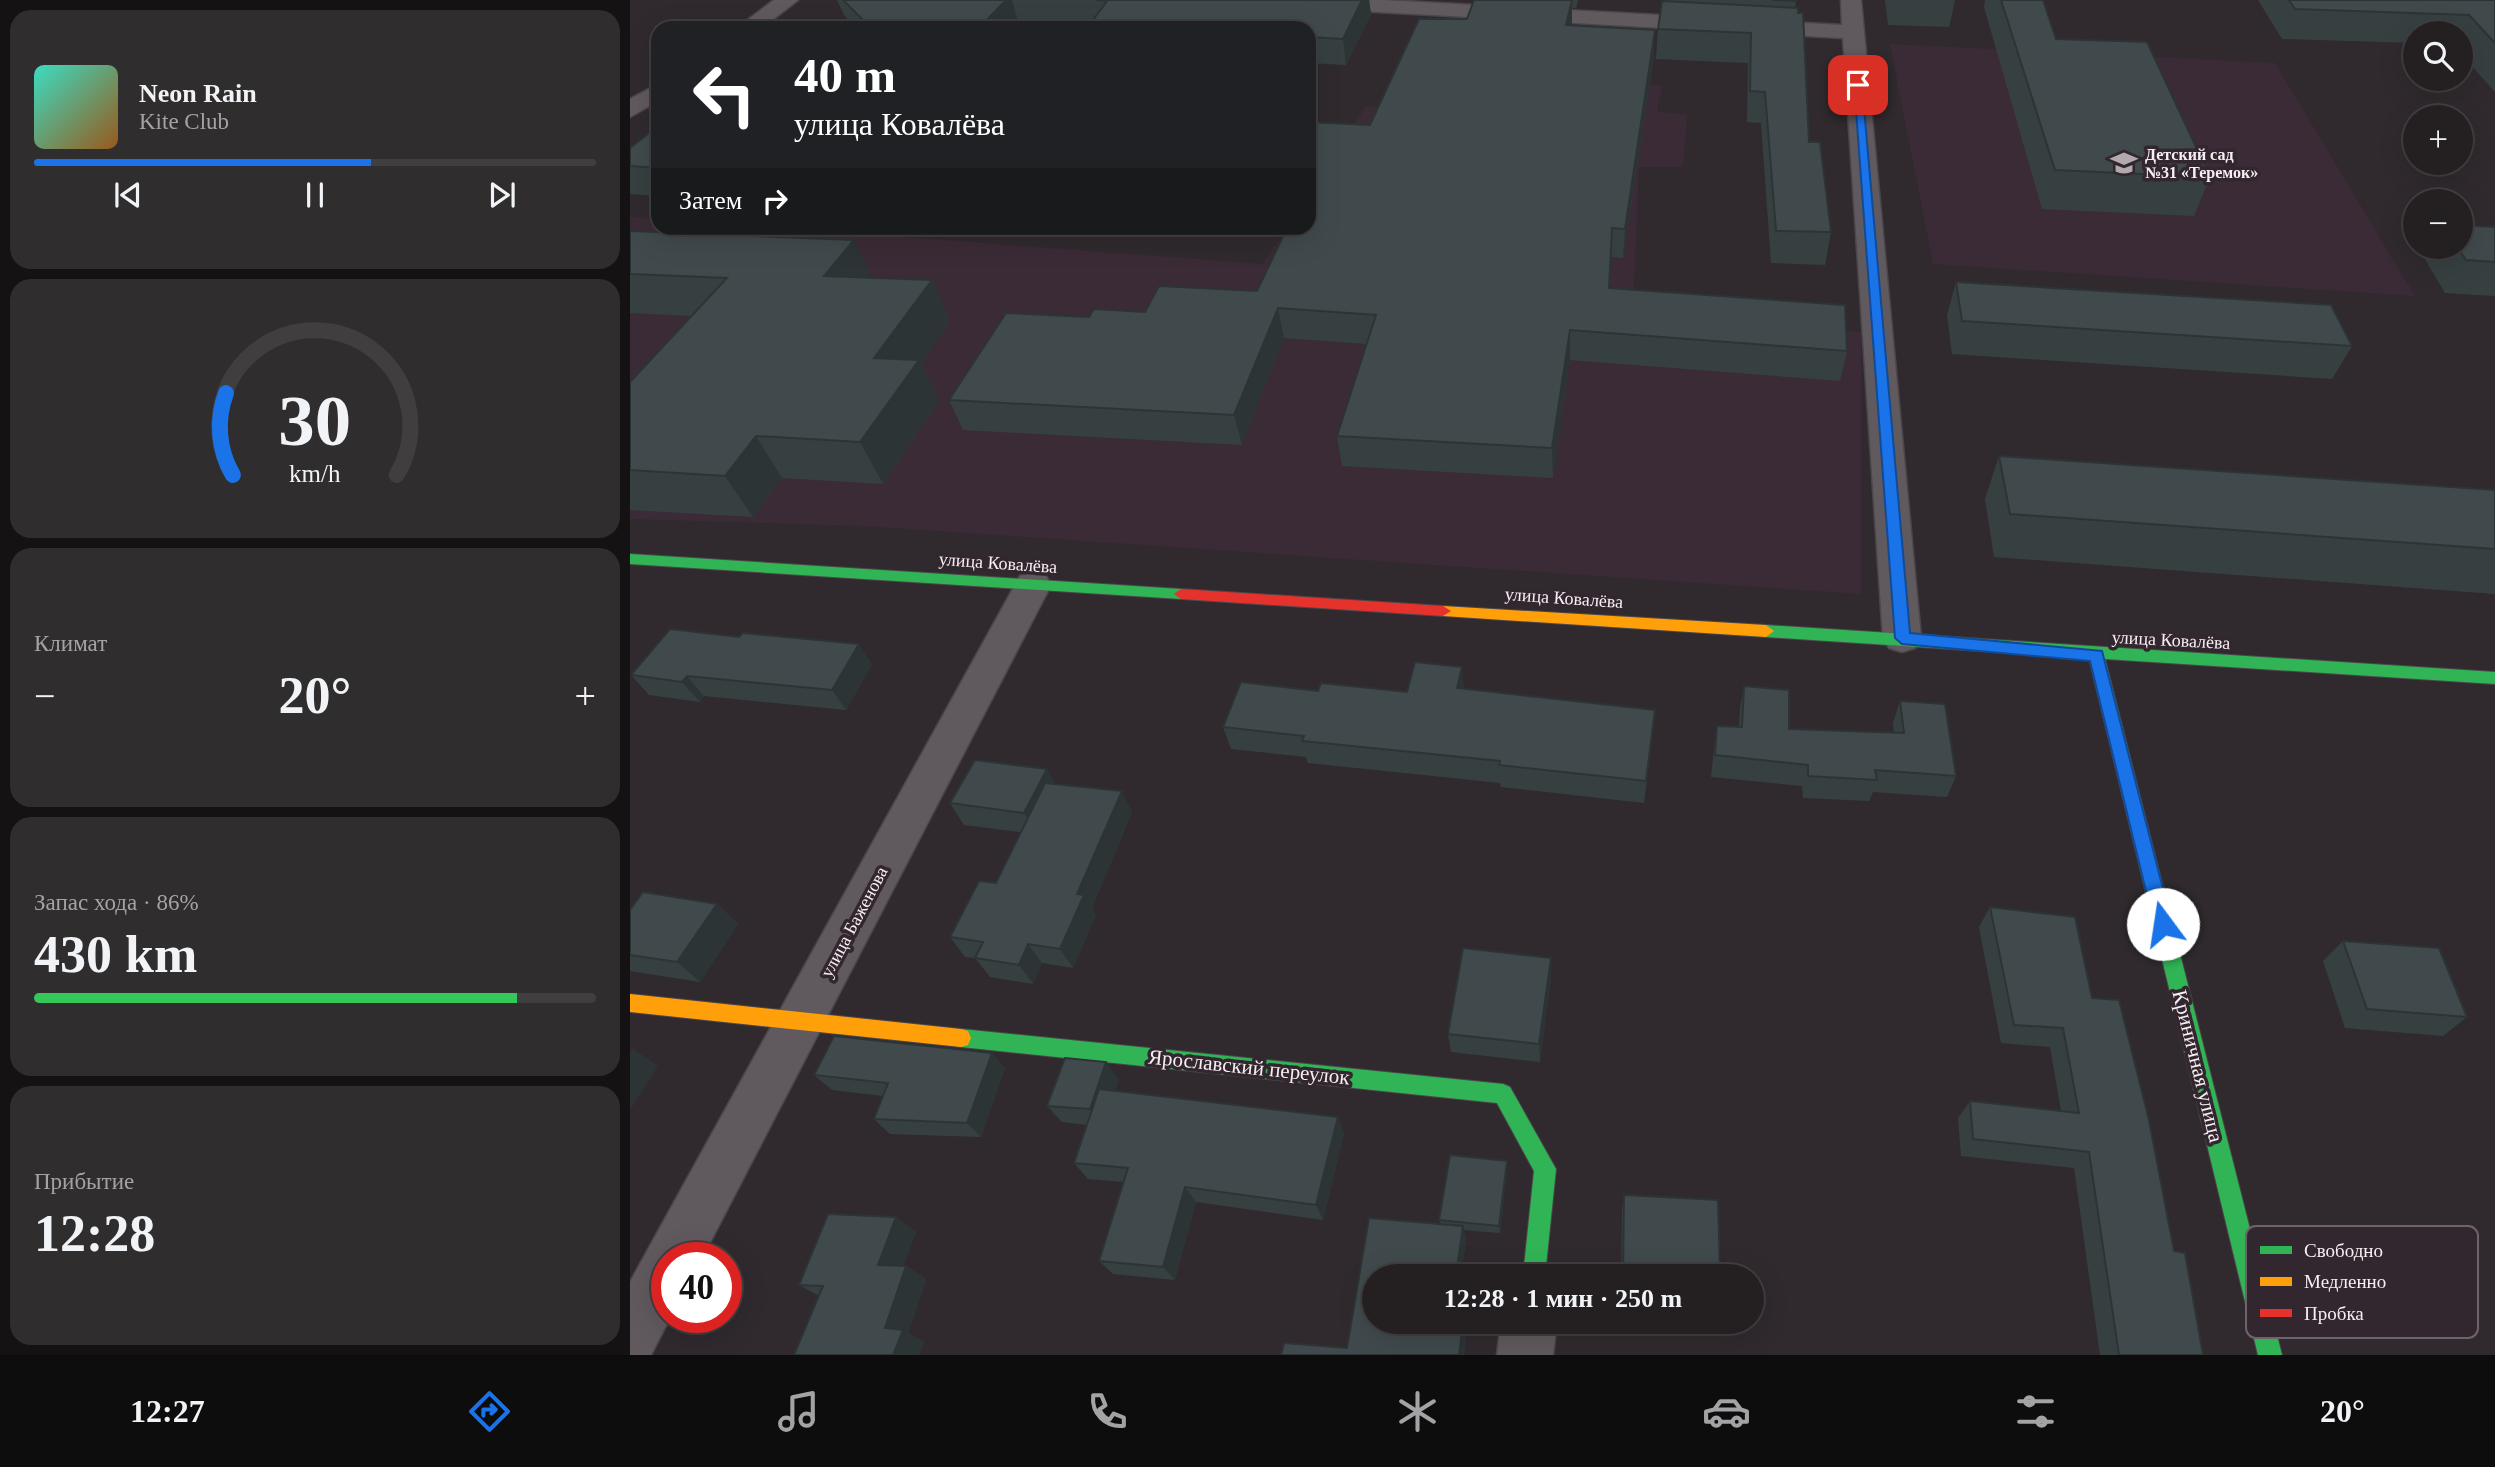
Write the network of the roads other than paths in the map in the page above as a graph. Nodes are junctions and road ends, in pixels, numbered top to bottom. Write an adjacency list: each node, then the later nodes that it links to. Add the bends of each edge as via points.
1 (788, 0): 4 (street)
2 (1269, 0): 5 (street)
3 (1851, 0): 5 (street)
4 (758, 21)
5 (1853, 32): 10 (street)
6 (651, 96): 7 (street)
7 (630, 110)
8 (630, 559): 9 (street, улица Ковалёва)
9 (1033, 584): 10 (street, улица Ковалёва); 14 (street, улица Баженова)
10 (1902, 638): 11 (street, улица Ковалёва)
11 (2096, 655): 12 (street, улица Ковалёва); 16 (street, Криничная улица)
12 (2495, 678)
13 (630, 1003): 14 (street)
14 (802, 1020): 15 (street, улица Баженова); 17 (street, Ярославский переулок, via 1503,1094 1545,1169)
15 (682, 1242)
16 (2246, 1258)
17 (1535, 1264)
18 (651, 1298): 20 (street)
19 (1527, 1334): 22 (street)
20 (630, 1337)
21 (2266, 1338): 23 (street, Криничная улица)
22 (1525, 1355)
23 (2270, 1355)

